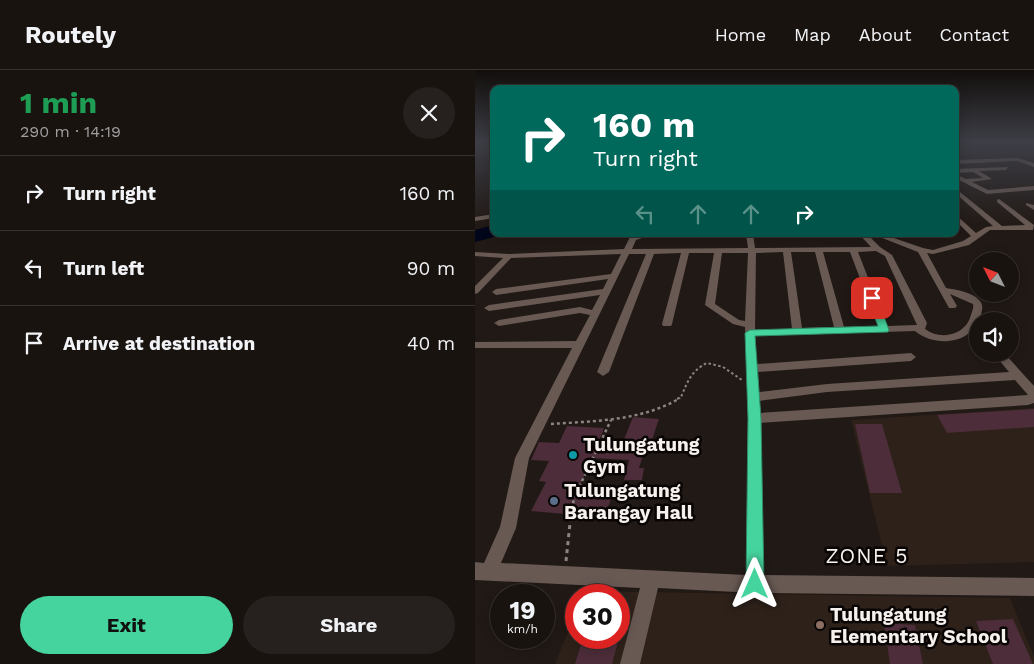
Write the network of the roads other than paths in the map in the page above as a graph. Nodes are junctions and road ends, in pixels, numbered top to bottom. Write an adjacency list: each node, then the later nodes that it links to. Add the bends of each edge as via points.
1 (988, 170): 3 (street)
2 (959, 171): 3 (street)
3 (975, 171): 5 (street, via 989,179)
4 (959, 178): 5 (street)
5 (965, 181): 6 (street, via 987,192)
6 (1034, 188)
7 (959, 193): 12 (street)
8 (999, 201): 13 (street)
9 (490, 217): 10 (street)
10 (475, 219)
11 (959, 220): 14 (street)
12 (999, 227): 13 (street); 14 (street, via 982,230)
13 (1033, 228)
14 (975, 236): 22 (street, via 966,243 937,252)
15 (636, 237): 23 (street)
16 (750, 237): 26 (street)
17 (866, 237): 19 (street)
18 (887, 237): 22 (street)
19 (877, 249): 21 (street); 42 (street, via 888,255 922,323)
20 (651, 250): 23 (street); 24 (street); 51 (street)
21 (854, 250): 28 (street); 44 (street)
22 (921, 250): 32 (street)
23 (627, 251): 30 (street); 31 (street)
24 (686, 251): 25 (street); 40 (street)
25 (718, 251): 26 (street); 41 (street, via 710,305)
26 (752, 251): 27 (street); 41 (street)
27 (787, 251): 28 (street); 45 (street)
28 (819, 251): 43 (street)
29 (475, 254): 30 (street)
30 (509, 256): 33 (street)
31 (614, 276): 34 (street); 35 (street)
32 (943, 290): 36 (street); 42 (street, via 976,302 976,320 958,336 932,338)
33 (475, 291)
34 (606, 291): 37 (street); 38 (street)
35 (496, 292)
36 (952, 306)
37 (489, 308)
38 (595, 313): 39 (street, via 580,310); 47 (street)
39 (499, 323)
40 (667, 324)
41 (750, 329): 45 (street); 50 (street)
42 (918, 329): 44 (street)
43 (840, 330): 44 (street); 45 (street)
44 (884, 330)
45 (797, 331)
46 (475, 345): 47 (street)
47 (578, 345): 56 (street, via 519,465 510,522)
48 (911, 357): 50 (street)
49 (1006, 362): 52 (street)
50 (753, 368): 53 (street)
51 (603, 372)
52 (1018, 376): 53 (street); 54 (street)
53 (753, 391): 55 (street)
54 (1034, 396): 55 (street)
55 (754, 418): 58 (street)
56 (482, 571): 57 (street)
57 (651, 580): 58 (street); 60 (street)
58 (755, 584): 59 (street)
59 (1034, 587)
60 (630, 664)

